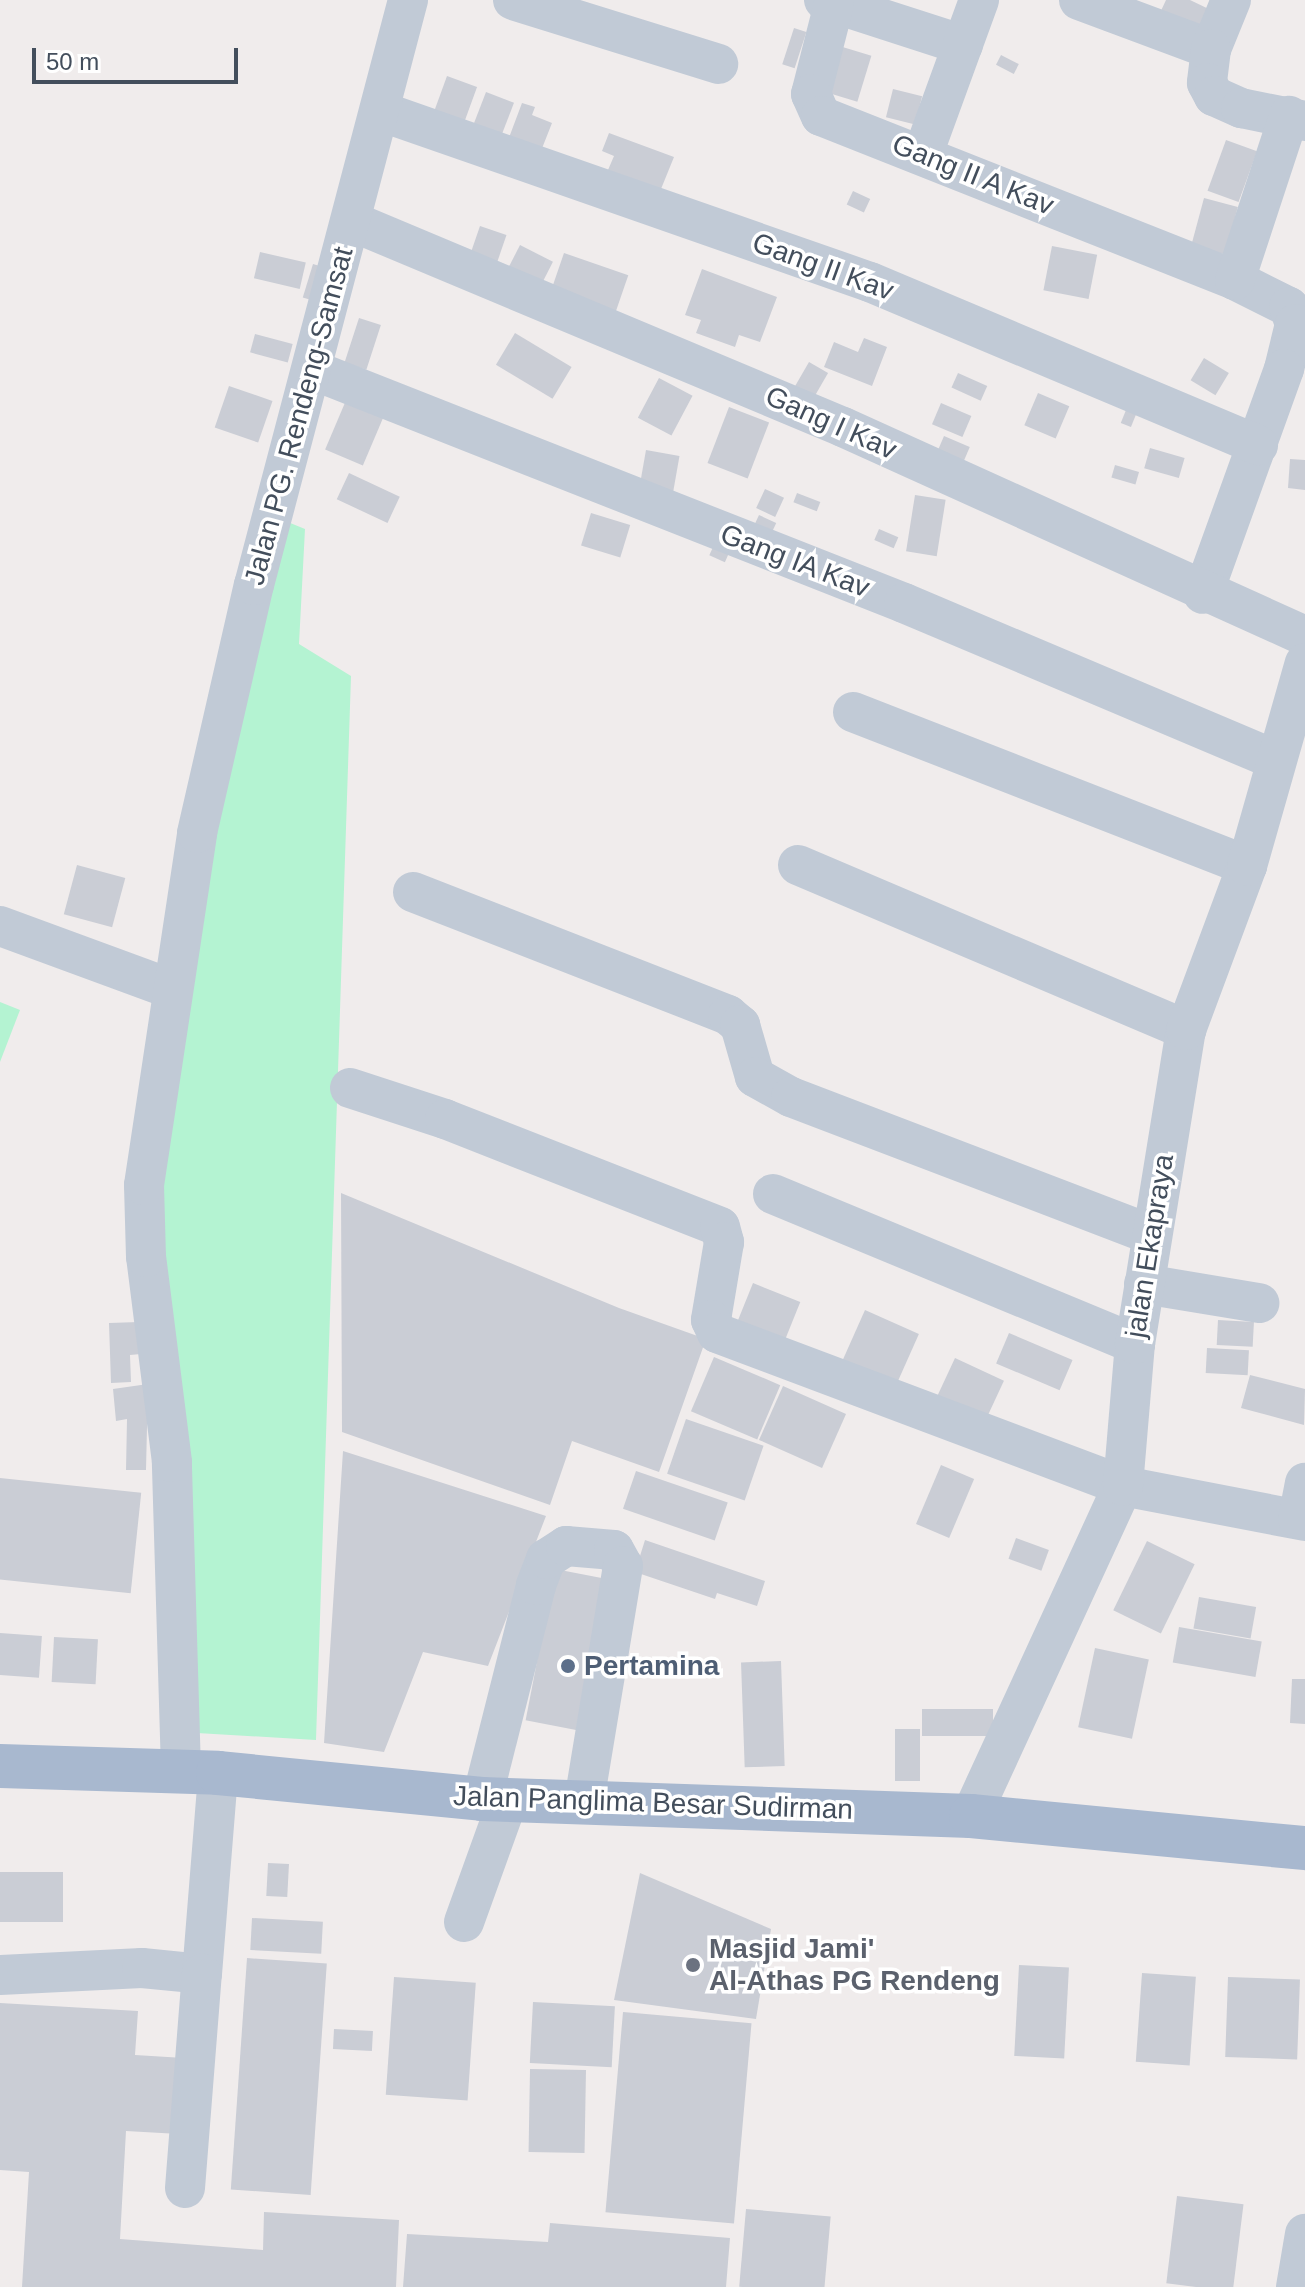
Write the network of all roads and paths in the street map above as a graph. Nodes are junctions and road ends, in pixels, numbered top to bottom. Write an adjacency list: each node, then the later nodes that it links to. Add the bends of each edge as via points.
1 (408, 0): 10 (street, Jalan PG. Rendeng-Samsat)
2 (513, 0): 9 (street)
3 (979, 0): 7 (street)
4 (1079, 0): 8 (street)
5 (1231, 0): 8 (street)
6 (829, 2): 7 (street); 12 (street, Gang II A Kav, via 811,94 816,110)
7 (963, 45): 12 (street)
8 (1211, 49): 11 (street, via 1207,83 1214,96 1241,108)
9 (718, 64)
10 (380, 111): 13 (street, Jalan PG. Rendeng-Samsat); 17 (street, Gang II Kav, via 870,282)
11 (1297, 118): 14 (street)
12 (923, 154): 14 (street, Gang II A Kav)
13 (351, 221): 15 (street, Jalan PG. Rendeng-Samsat); 18 (street, Gang I Kav, via 843,427)
14 (1235, 280): 16 (street, Gang II A Kav, via 1289,307 1295,324)
15 (313, 370): 22 (street, Gang IA Kav, via 904,603); 27 (street, Jalan PG. Rendeng-Samsat, via 254,585 197,833)
16 (1295, 372): 17 (street, Gang II A Kav)
17 (1258, 445): 18 (street, Gang II A Kav)
18 (1203, 594): 19 (street, Gang I Kav)
19 (1305, 636)
20 (1305, 663): 22 (street, jalan Ekapraya)
21 (853, 712): 24 (street)
22 (1274, 759): 24 (street, jalan Ekapraya)
23 (798, 865): 28 (street)
24 (1247, 866): 28 (street, jalan Ekapraya)
25 (413, 892): 31 (street, via 728,1015 740,1025 755,1077 791,1097)
26 (0, 926): 27 (street)
27 (171, 989): 38 (street, Jalan PG. Rendeng-Samsat, via 144,1185 146,1257 172,1462)
28 (1186, 1030): 31 (street, jalan Ekapraya)
29 (350, 1088): 35 (street, via 445,1119 720,1227 724,1242 711,1320 717,1333)
30 (773, 1194): 34 (street)
31 (1152, 1235): 32 (street, jalan Ekapraya)
32 (1144, 1284): 33 (street); 34 (street, jalan Ekapraya)
33 (1259, 1303)
34 (1135, 1344): 35 (street, jalan Ekapraya)
35 (1123, 1486): 36 (street); 41 (street, jalan Ekapraya)
36 (1303, 1507)
37 (0, 1766): 38 (main road, Jalan Panglima Besar Sudirman)
38 (199, 1772): 39 (main road, Jalan Panglima Besar Sudirman); 44 (street, Jalan PG. Rendeng-Samsat)
39 (495, 1799): 40 (main road, Jalan Panglima Besar Sudirman); 40 (street, via 536,1585 546,1559 566,1546 614,1550 623,1566); 43 (street)
40 (584, 1801): 41 (main road, Jalan Panglima Besar Sudirman)
41 (971, 1816): 42 (main road, Jalan Panglima Besar Sudirman)
42 (1305, 1848)
43 (464, 1922)
44 (202, 1974): 45 (street, via 142,1968); 46 (street, Jalan PG. Rendeng-Samsat)
45 (0, 1975)
46 (185, 2188)
47 (1305, 2234): 48 (street)
48 (1296, 2287)

